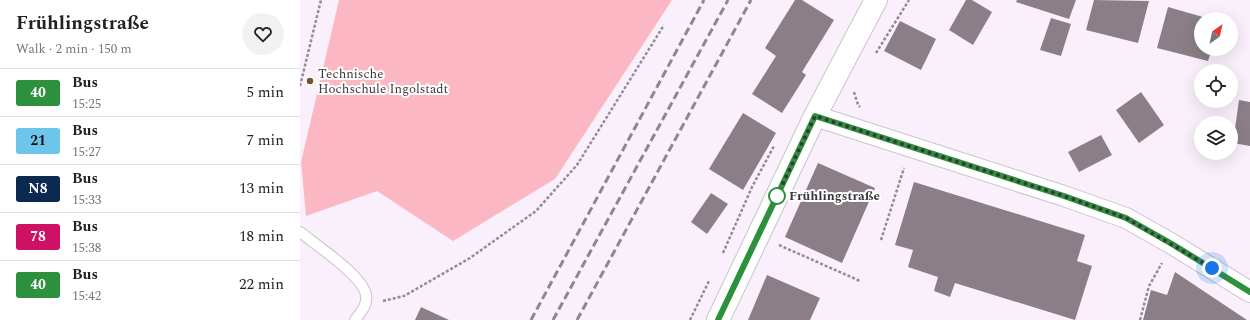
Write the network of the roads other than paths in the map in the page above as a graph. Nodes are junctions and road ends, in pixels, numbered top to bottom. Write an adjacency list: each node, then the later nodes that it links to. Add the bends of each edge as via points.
1 (876, 0): 2 (street)
2 (815, 116): 4 (street, via 1126,218); 6 (street)
3 (300, 232): 5 (lane, via 330,254 361,283 366,305)
4 (1250, 292)
5 (356, 320)
6 (718, 320)

